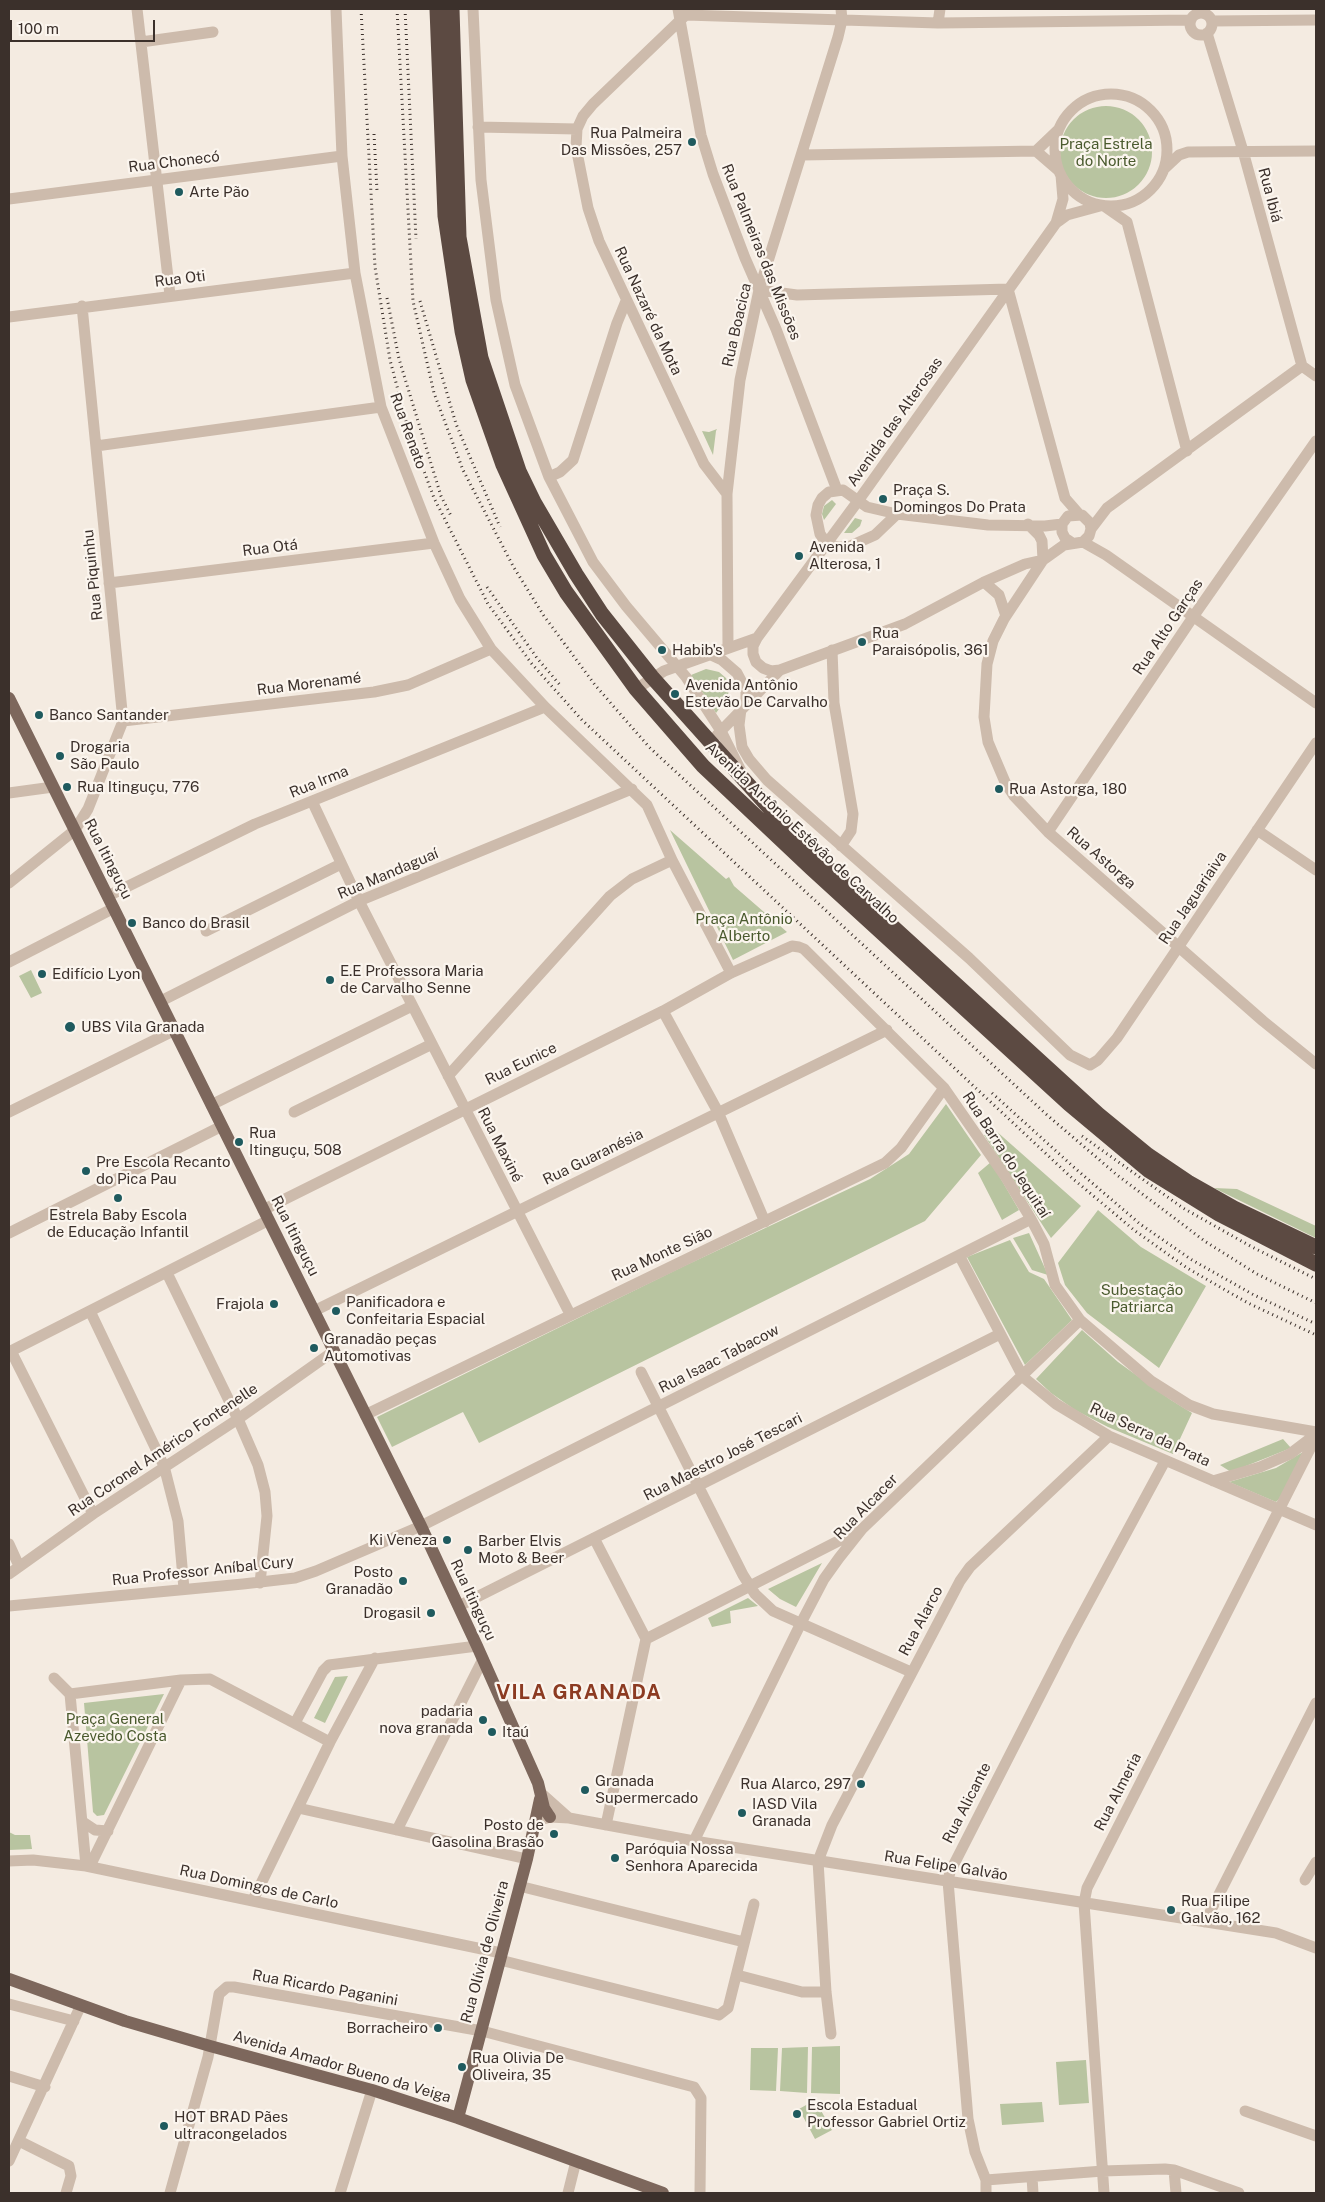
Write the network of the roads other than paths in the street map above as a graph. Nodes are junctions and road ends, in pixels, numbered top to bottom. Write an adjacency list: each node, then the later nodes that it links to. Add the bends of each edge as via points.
1 (137, 9): 15 (street)
2 (336, 9): 25 (street, Rua Renato)
3 (437, 9): 76 (highway, Avenida Antônio Estêvão de Carvalho, via 445,216 453,280 473,380 503,465 544,556)
4 (452, 9): 75 (highway, Avenida Antônio Estêvão de Carvalho, via 459,237 481,358 516,462 534,502 602,614)
5 (473, 9): 17 (street, Avenida Antônio Estêvão de Carvalho)
6 (940, 9): 12 (street)
7 (684, 13): 9 (street); 18 (street, via 593,104); 36 (street, Rua Palmeiras das Missões, via 701,135)
8 (1206, 14): 10 (street, via 1197,14); 11 (street); 14 (street, via 1212,28)
9 (841, 15): 12 (street); 24 (street, Rua Boacica)
10 (1191, 20): 12 (street); 14 (street, via 1194,32 1200,35)
11 (1316, 20)
12 (938, 23)
13 (213, 32): 15 (street)
14 (1208, 33): 21 (street, Rua Ibiá)
15 (141, 42): 28 (street)
16 (1161, 125): 19 (street, via 1144,105 1128,97 1110,94 1091,97 1075,106); 23 (street, via 1175,145); 26 (street, via 1166,144)
17 (478, 127): 18 (street); 47 (street, Avenida Antônio Estêvão de Carvalho, via 486,226 504,337 515,385)
18 (577, 129): 38 (street, Rua Nazaré da Mota, via 576,147 588,208)
19 (1058, 130): 20 (street); 27 (street, via 1055,156)
20 (1036, 151): 24 (street); 27 (street)
21 (1243, 151): 22 (street); 23 (street); 41 (street, Rua Ibiá)
22 (1316, 151)
23 (1188, 152): 26 (street, via 1179,155)
24 (802, 155): 36 (street, Rua Boacica)
25 (342, 156): 28 (street, Rua Chonecó); 34 (street, Rua Renato)
26 (1163, 170): 29 (street, via 1153,188)
27 (1060, 173): 31 (street, via 1077,195); 33 (street, Avenida das Alterosas, via 1062,207)
28 (156, 179): 30 (street, Rua Chonecó); 37 (street)
29 (1141, 197): 31 (street, via 1121,205); 32 (street)
30 (9, 199)
31 (1103, 206): 32 (street); 33 (street, Avenida das Alterosas, via 1067,215)
32 (1127, 222): 46 (street)
33 (1056, 223): 35 (street, Avenida das Alterosas)
34 (355, 273): 37 (street, Rua Oti); 43 (street, Rua Renato)
35 (1008, 289): 36 (street, via 797,295); 50 (street); 51 (street, Avenida das Alterosas)
36 (759, 290): 48 (street, Rua Palmeiras das Missões); 49 (street, Rua Boacica, via 738,389)
37 (170, 295): 39 (street, Rua Oti)
38 (626, 301): 47 (street, via 573,460); 49 (street, Rua Nazaré da Mota, via 704,464)
39 (82, 306): 40 (street, Rua Oti); 45 (street, Rua Piquinhu)
40 (9, 317)
41 (1302, 366): 42 (street); 46 (street)
42 (1316, 376)
43 (381, 407): 45 (street); 60 (street, Rua Renato)
44 (1316, 441): 67 (street, Rua Alto Garças)
45 (96, 446): 65 (street, Rua Piquinhu)
46 (1187, 451): 52 (street)
47 (549, 477): 73 (street, Avenida Antônio Estêvão de Carvalho, via 593,562)
48 (837, 490): 51 (street); 61 (street, via 822,498 816,515 820,534)
49 (727, 494): 69 (street, Rua Boacica)
50 (1066, 498): 54 (street); 55 (street)
51 (858, 501): 53 (street, via 867,507); 61 (street, Avenida das Alterosas)
52 (1107, 508): 54 (street); 57 (street)
53 (897, 514): 56 (street, via 988,524); 61 (street, via 875,535 861,542 843,547)
54 (1080, 514): 55 (street, via 1074,514); 57 (street, via 1090,523)
55 (1063, 522): 56 (street, via 1045,526); 58 (street, via 1062,532)
56 (1028, 524): 63 (street, via 1039,535)
57 (1091, 530): 59 (street); 62 (street)
58 (1071, 542): 59 (street); 63 (street)
59 (1083, 542): 62 (street)
60 (434, 543): 65 (street, Rua Otá); 70 (street, Rua Renato, via 460,599)
61 (827, 544): 68 (street, Avenida das Alterosas)
62 (1106, 555): 67 (street)
63 (1044, 560): 64 (street); 66 (street, Rua Astorga)
64 (984, 582): 66 (street, via 999,595); 71 (street, via 905,624)
65 (109, 583): 82 (street, Rua Piquinhu)
66 (1006, 616): 91 (street, Rua Astorga, via 993,641 987,664 984,717 988,742 1014,796)
67 (1193, 617): 78 (street); 91 (street, Rua Alto Garças)
68 (757, 638): 69 (street); 74 (street, via 753,654 756,662 771,671)
69 (728, 647): 72 (street)
70 (491, 649): 80 (street, Rua Renato); 82 (street, Rua Morenamé, via 408,685 383,690)
71 (832, 650): 74 (street); 92 (street, via 834,702 852,814 851,831)
72 (709, 654): 73 (street); 79 (street, via 737,673 746,690)
73 (677, 666): 75 (street); 83 (street, Avenida Antônio Estêvão de Carvalho)
74 (780, 670): 79 (street)
75 (652, 677): 76 (street); 83 (highway, Avenida Antônio Estêvão de Carvalho)
76 (636, 689): 81 (highway, Avenida Antônio Estêvão de Carvalho)
77 (9, 698): 85 (main road, Rua Itinguçu)
78 (1316, 703)
79 (743, 706): 83 (street); 92 (street, Avenida Antônio Estêvão de Carvalho, via 740,736 749,760)
80 (546, 707): 86 (street, Rua Renato); 88 (street, Rua Irma)
81 (658, 715): 83 (highway, via 695,742); 127 (highway, Avenida Antônio Estêvão de Carvalho, via 741,804 1105,1135 1148,1170 1219,1214)
82 (123, 721): 89 (street, Rua Piquinhu, via 91,802)
83 (715, 736): 125 (highway, Avenida Antônio Estêvão de Carvalho, via 748,786 799,841 1141,1150 1234,1208)
84 (1316, 743): 90 (street, Rua Jaguariaiva)
85 (53, 787): 87 (street); 89 (main road, Rua Itinguçu)
86 (632, 789): 93 (street, via 652,813); 97 (street, Rua Mandaguaí)
87 (9, 793)
88 (312, 801): 94 (street, Rua Maxiné); 98 (street, Rua Irma, via 256,824)
89 (75, 830): 96 (street); 98 (main road, Rua Itinguçu)
90 (1257, 830): 95 (street); 101 (street, Rua Jaguariaiva)
91 (1048, 832): 101 (street, Rua Astorga)
92 (841, 846): 111 (street, Avenida Antônio Estêvão de Carvalho, via 969,958 1070,1056)
93 (672, 860): 103 (street); 112 (street, via 632,879 610,896)
94 (341, 864): 97 (street, Rua Maxiné); 99 (street)
95 (1316, 870)
96 (9, 883)
97 (359, 901): 104 (street, Rua Mandaguaí); 105 (street, Rua Maxiné)
98 (111, 902): 102 (street, Rua Irma); 104 (main road, Rua Itinguçu)
99 (206, 931)
100 (792, 946): 103 (street, Rua Eunice); 108 (street, Rua Barra do Jequitaí, via 804,949)
101 (1179, 946): 110 (street, Rua Astorga); 111 (street, Rua Jaguariaiva, via 1117,1038)
102 (9, 962)
103 (731, 973): 106 (street, Rua Eunice)
104 (161, 1001): 107 (main road, Rua Itinguçu)
105 (412, 1006): 109 (street, Rua Maxiné); 114 (street)
106 (663, 1011): 115 (street, Rua Eunice); 118 (street)
107 (175, 1030): 114 (main road, Rua Itinguçu); 116 (street)
108 (887, 1030): 113 (street, Rua Barra do Jequitaí); 118 (street, Rua Guaranésia)
109 (432, 1044): 112 (street, Rua Maxiné); 117 (street)
110 (1316, 1064)
111 (1090, 1065)
112 (448, 1076): 115 (street, Rua Maxiné)
113 (944, 1088): 122 (street, Rua Barra do Jequitaí); 123 (street, Rua Monte Sião, via 900,1148 885,1163)
114 (211, 1105): 119 (main road, Rua Itinguçu)
115 (465, 1108): 120 (street, Rua Maxiné); 121 (street, Rua Eunice)
116 (9, 1112)
117 (294, 1112)
118 (718, 1112): 120 (street, Rua Guaranésia); 123 (street)
119 (222, 1126): 121 (main road, Rua Itinguçu); 124 (street)
120 (517, 1211): 130 (street, Rua Guaranésia); 131 (street, Rua Maxiné)
121 (266, 1215): 128 (street, Rua Eunice); 130 (main road, Rua Itinguçu)
122 (1031, 1219): 126 (street, Rua Isaac Tabacow); 132 (street, Rua Barra do Jequitaí, via 1044,1244 1055,1285)
123 (765, 1222): 131 (street, Rua Monte Sião)
124 (9, 1232)
125 (1316, 1247)
126 (959, 1255): 133 (street, Rua Serra da Prata); 138 (street, Rua Isaac Tabacow)
127 (1316, 1264)
128 (167, 1273): 129 (street, Rua Eunice); 140 (street)
129 (90, 1311): 134 (street, Rua Eunice); 144 (street)
130 (314, 1311): 135 (main road, Rua Itinguçu)
131 (570, 1314): 139 (street, Rua Monte Sião)
132 (1080, 1320): 137 (street, Rua Alcacer); 141 (street, Rua Barra do Jequitaí, via 1151,1381 1189,1405 1213,1414)
133 (1000, 1334): 137 (street, Rua Serra da Prata); 146 (street, Rua Maestro José Tescari)
134 (10, 1351): 148 (street)
135 (334, 1351): 139 (main road, Rua Itinguçu); 140 (street, Rua Coronel Américo Fontenelle)
136 (641, 1372): 138 (street)
137 (1023, 1377): 142 (street, Rua Serra da Prata, via 1068,1412); 151 (street, Rua Alcacer)
138 (658, 1407): 146 (street); 149 (street, Rua Isaac Tabacow)
139 (365, 1414): 149 (main road, Rua Itinguçu)
140 (238, 1419): 144 (street, Rua Coronel Américo Fontenelle); 156 (street, via 258,1465 265,1492 267,1516)
141 (1316, 1434): 145 (street, via 1290,1454); 147 (street, Rua Almeria)
142 (1109, 1436): 143 (street, Rua Serra da Prata); 166 (street, Rua Alarco, via 970,1567 954,1590)
143 (1165, 1461): 145 (street, Rua Serra da Prata); 189 (street, Rua Alicante, via 956,1857)
144 (164, 1466): 148 (street, Rua Coronel Américo Fontenelle); 158 (street, via 178,1521)
145 (1213, 1481): 147 (street, Rua Serra da Prata)
146 (698, 1486): 152 (street, Rua Maestro José Tescari); 157 (street)
147 (1281, 1510): 150 (street, Rua Serra da Prata); 192 (street, Rua Almeria, via 1091,1876)
148 (93, 1514): 154 (street, Rua Coronel Américo Fontenelle)
149 (421, 1526): 156 (street, Rua Professor Aníbal Cury, via 316,1571 295,1578); 160 (main road, Rua Itinguçu)
150 (1316, 1526)
151 (862, 1529): 157 (street); 161 (street, Rua Alcacer, via 824,1579)
152 (594, 1538): 160 (street, Rua Maestro José Tescari); 162 (street)
153 (9, 1544): 154 (street)
154 (20, 1566): 155 (street, Rua Coronel Américo Fontenelle)
155 (9, 1574)
156 (260, 1582): 158 (street, Rua Professor Aníbal Cury)
157 (748, 1586): 161 (street, via 773,1611); 162 (street)
158 (184, 1589): 159 (street, Rua Professor Aníbal Cury)
159 (9, 1606)
160 (458, 1606): 163 (main road, Rua Itinguçu)
161 (801, 1623): 166 (street); 182 (street, Rua Alcacer)
162 (646, 1639): 179 (street)
163 (478, 1646): 164 (street); 165 (main road, Rua Itinguçu)
164 (375, 1658): 171 (street, via 329,1665); 172 (street)
165 (483, 1659): 173 (main road, Rua Itinguçu); 181 (street)
166 (911, 1672): 185 (street, Rua Alarco, via 832,1825)
167 (54, 1678): 169 (street)
168 (181, 1680): 169 (street); 171 (street, via 214,1681); 180 (street)
169 (70, 1694): 178 (street)
170 (1316, 1703): 194 (street)
171 (295, 1723): 172 (street)
172 (330, 1742): 174 (street)
173 (540, 1793): 175 (main road, Rua Itinguçu); 176 (street); 177 (main road, Rua Olívia de Oliveira)
174 (298, 1808): 181 (street); 191 (street)
175 (550, 1817): 176 (street, Rua Felipe Galvão); 177 (street, Rua Felipe Galvão)
176 (569, 1818): 179 (street, Rua Felipe Galvão)
177 (537, 1821): 183 (main road, Rua Olívia de Oliveira)
178 (82, 1822): 180 (street, via 95,1830); 187 (street)
179 (606, 1825): 182 (street, Rua Felipe Galvão)
180 (108, 1830): 187 (street)
181 (397, 1830): 183 (street)
182 (694, 1841): 185 (street, Rua Felipe Galvão)
183 (527, 1859): 190 (main road, Rua Olívia de Oliveira)
184 (9, 1861): 187 (street, Rua Domingos de Carlo, via 33,1860)
185 (818, 1861): 189 (street, Rua Felipe Galvão); 200 (street)
186 (1316, 1862): 188 (street)
187 (88, 1866): 191 (street, Rua Domingos de Carlo)
188 (1305, 1880)
189 (948, 1881): 192 (street, Rua Felipe Galvão); 219 (street, Rua Alicante, via 968,2119)
190 (519, 1886): 195 (street); 197 (main road, Rua Olívia de Oliveira)
191 (252, 1900): 197 (street, Rua Domingos de Carlo)
192 (1084, 1903): 194 (street, Rua Felipe Galvão); 217 (street, Rua Almeria)
193 (754, 1904): 195 (street)
194 (1205, 1922): 196 (street, Rua Felipe Galvão, via 1276,1933)
195 (744, 1942): 198 (street)
196 (1316, 1948)
197 (501, 1957): 198 (street, Rua Domingos de Carlo, via 719,2015 728,2008); 204 (main road, Rua Olívia de Oliveira)
198 (737, 1975): 200 (street, via 802,1992)
199 (9, 1979): 202 (main road, Avenida Amador Bueno da Veiga)
200 (826, 1992): 205 (street)
201 (9, 2004): 203 (street)
202 (81, 2005): 203 (street); 206 (main road, Avenida Amador Bueno da Veiga)
203 (74, 2021): 208 (street)
204 (482, 2031): 206 (street, Rua Ricardo Paganini, via 227,1987 219,1994); 211 (main road, Rua Olívia de Oliveira); 225 (street, via 694,2087 701,2098)
205 (831, 2034)
206 (210, 2046): 209 (main road, Avenida Amador Bueno da Veiga); 221 (street)
207 (9, 2076): 208 (street)
208 (45, 2087): 213 (street)
209 (372, 2090): 211 (main road, Avenida Amador Bueno da Veiga); 222 (street)
210 (1244, 2111): 212 (street)
211 (458, 2118): 215 (main road, Avenida Amador Bueno da Veiga)
212 (1316, 2136)
213 (19, 2141): 214 (street); 220 (street, via 69,2166 72,2176)
214 (9, 2161)
215 (576, 2161): 223 (street); 224 (main road, Avenida Amador Bueno da Veiga)
216 (1174, 2170): 217 (street); 229 (street); 230 (street)
217 (1102, 2171): 218 (street); 228 (street, Rua Almeria)
218 (1032, 2177): 219 (street); 227 (street)
219 (986, 2180): 226 (street, Rua Alicante)
220 (66, 2193)
221 (170, 2193)
222 (340, 2193)
223 (568, 2193)
224 (663, 2193)
225 (700, 2193)
226 (986, 2193)
227 (1033, 2193)
228 (1104, 2193)
229 (1176, 2193)
230 (1238, 2193)

